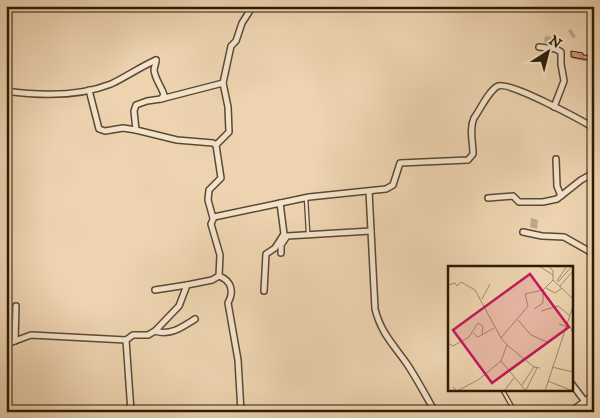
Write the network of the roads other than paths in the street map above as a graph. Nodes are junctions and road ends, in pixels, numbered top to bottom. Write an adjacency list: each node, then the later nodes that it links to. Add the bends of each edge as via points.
1 (253, 6): 5 (street, via 230,49)
2 (540, 47): 3 (street)
3 (561, 52): 4 (street); 9 (street, via 564,81)
4 (568, 52)
5 (223, 83): 8 (street); 12 (street, via 229,132)
6 (89, 90): 7 (street, via 53,95); 8 (street, via 110,84 156,60 155,75 164,92); 11 (street, via 99,129)
7 (6, 92)
8 (161, 99): 11 (street, via 136,105)
9 (554, 107): 10 (street); 15 (street, via 512,87 498,86 472,122 473,154 470,159 400,163 391,188)
10 (594, 128)
11 (136, 130): 12 (street)
12 (216, 145): 20 (street, via 222,178 209,190)
13 (556, 159): 16 (street, via 557,186)
14 (594, 168): 16 (street, via 590,175)
15 (369, 191): 18 (street); 21 (street)
16 (562, 196): 17 (street, via 543,202 518,202 513,196)
17 (488, 198)
18 (306, 201): 19 (street); 22 (lane)
19 (280, 202): 20 (street); 29 (street, via 284,234 275,248 266,254)
20 (213, 218): 26 (street, via 211,224 220,255)
21 (371, 231): 24 (street, via 287,236); 42 (street, via 377,318)
22 (308, 232)
23 (522, 232): 25 (street, via 564,236)
24 (280, 253)
25 (594, 254)
26 (219, 276): 27 (street); 41 (street, via 231,285 228,303 238,360)
27 (187, 285): 28 (street); 32 (street, via 179,306)
28 (155, 290)
29 (264, 291)
30 (16, 306): 35 (street)
31 (195, 319): 32 (street, via 175,331)
32 (155, 332): 33 (street, via 133,335)
33 (126, 340): 35 (street, via 32,335); 40 (street)
34 (6, 341): 35 (street)
35 (15, 341)
36 (572, 384): 39 (street)
37 (503, 390): 43 (lane)
38 (594, 395): 39 (street)
39 (585, 401): 44 (street); 45 (street)
40 (131, 412)
41 (241, 412)
42 (435, 412)
43 (515, 412)
44 (571, 412)
45 (593, 412)

